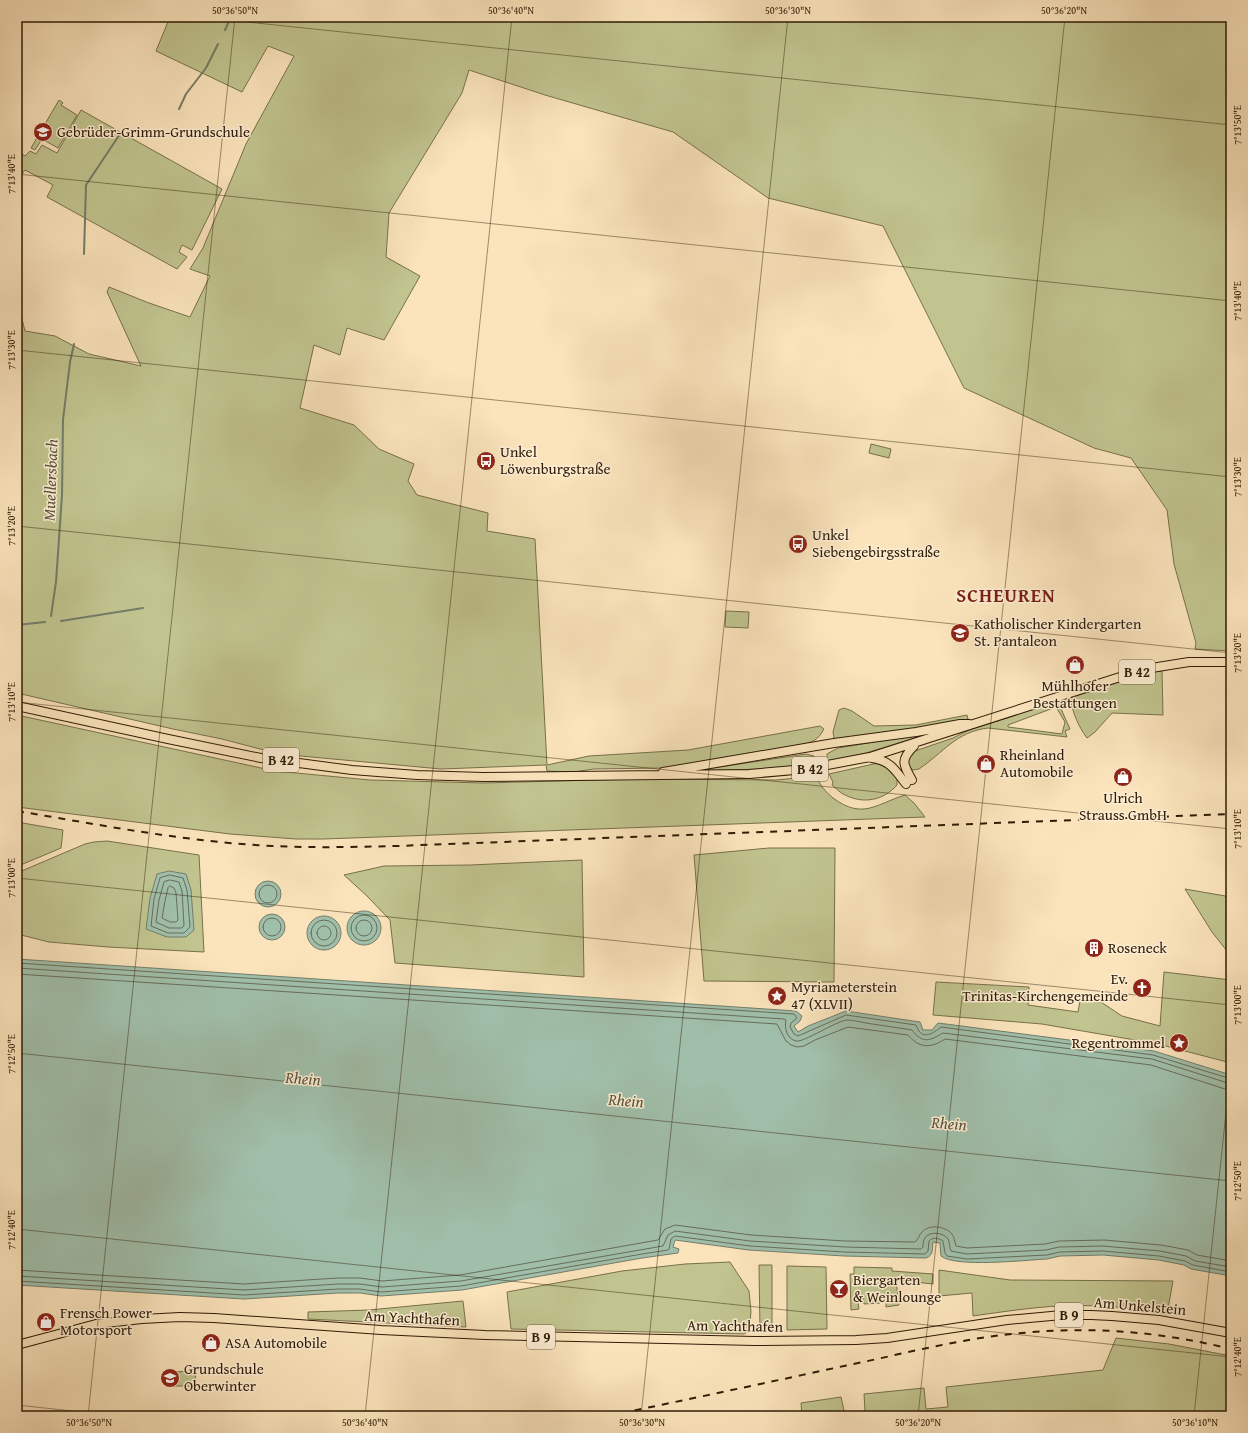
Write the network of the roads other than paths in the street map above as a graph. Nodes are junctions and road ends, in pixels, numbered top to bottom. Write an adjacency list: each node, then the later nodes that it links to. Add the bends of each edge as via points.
1 (1231, 662): 3 (main road, B 42, via 1189,662 1145,669)
2 (17, 706): 6 (main road, B 42, via 261,758 352,770 483,777)
3 (977, 724): 4 (main road, B 42); 6 (main road, via 960,724 834,743 666,770)
4 (916, 744): 5 (main road, B 42); 5 (main road, via 906,754 904,761 909,782 884,760)
5 (870, 757): 6 (main road, B 42, via 787,771)
6 (655, 775)
7 (1231, 1333): 8 (main road, Am Unkelstein / B 9, via 1146,1318 1062,1315 1006,1320 887,1338)
8 (808, 1340): 9 (main road, Am Yachthafen / B 9, via 485,1335 180,1317 96,1324)
9 (17, 1345)

